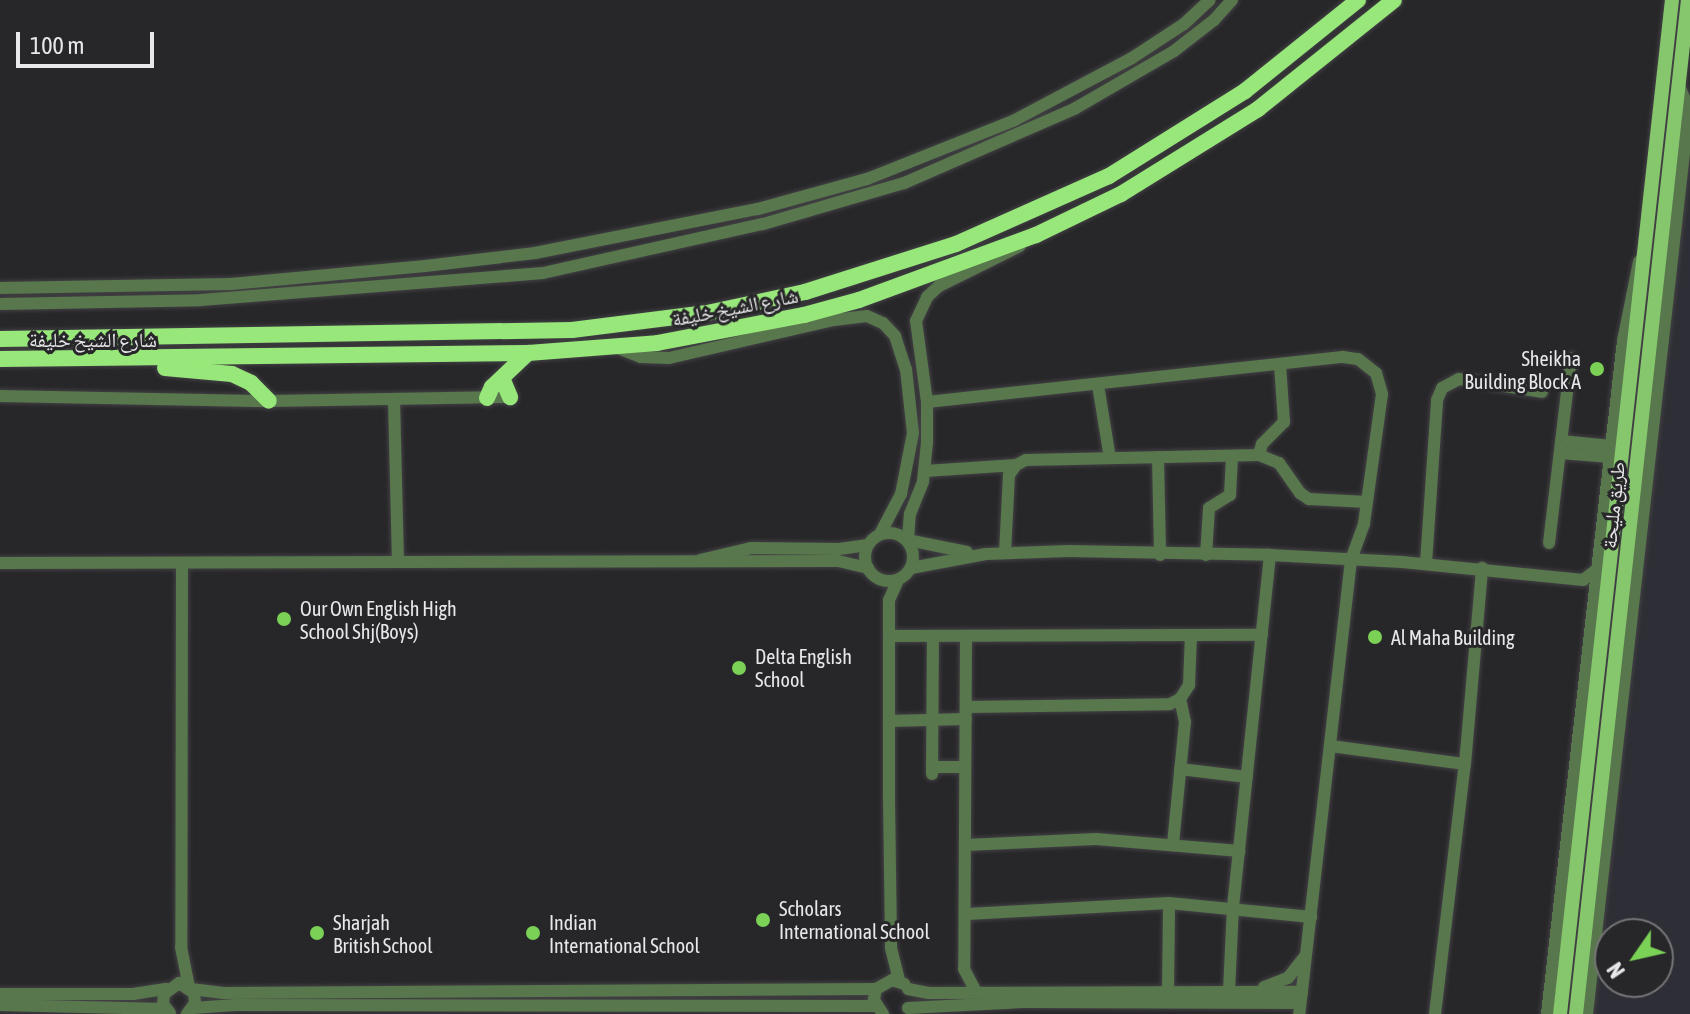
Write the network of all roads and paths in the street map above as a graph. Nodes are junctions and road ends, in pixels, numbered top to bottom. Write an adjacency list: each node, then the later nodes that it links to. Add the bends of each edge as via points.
1 (1210, 0): 9 (street, via 1184,24 1100,77 1013,121 897,168 758,209)
2 (1232, 0): 10 (street, via 1195,37 1106,92 904,183 650,251 562,270)
3 (1358, 0): 15 (highway, شارع الشيخ خليفة, via 1245,91 1109,176 956,244 805,292 707,313 572,330)
4 (1394, 0): 7 (highway, شارع الشيخ خليفة, via 1291,85 1220,135 1121,194)
5 (1672, 0): 8 (main road, طريق مليحة)
6 (1688, 0): 49 (main road, طريق مليحة)
7 (1036, 235): 16 (highway, شارع الشيخ خليفة, via 804,315); 30 (street, via 939,286 922,305 915,330)
8 (1644, 252): 32 (street, via 1634,278); 74 (main road, طريق مليحة)
9 (535, 253): 10 (street, via 531,267); 11 (street)
10 (484, 278): 13 (street)
11 (231, 284): 12 (street); 13 (street, via 201,291)
12 (0, 288)
13 (201, 300): 14 (street)
14 (0, 304)
15 (0, 339)
16 (615, 347): 17 (highway, شارع الشيخ خليفة); 40 (street, via 641,357 669,358 834,320 867,316 883,323 895,336 906,369 913,433 901,494)
17 (528, 353): 20 (highway, شارع الشيخ خليفة); 22 (highway)
18 (1571, 358): 31 (street)
19 (0, 359): 20 (highway, شارع الشيخ خليفة)
20 (137, 359): 29 (highway, via 156,367 232,374)
21 (1280, 365): 23 (street); 33 (street, via 1284,422 1262,444); 39 (street, via 1351,357 1376,373 1382,394)
22 (502, 378): 26 (highway); 27 (highway)
23 (1098, 385): 30 (street); 36 (street)
24 (1542, 392): 54 (street, via 1459,379 1442,388)
25 (0, 396): 29 (street)
26 (510, 397): 27 (street)
27 (487, 398): 28 (street)
28 (394, 399): 29 (street); 51 (street)
29 (269, 401)
30 (927, 402): 38 (street)
31 (1560, 447): 32 (street); 42 (street)
32 (1612, 452): 56 (street)
33 (1259, 455): 34 (street); 39 (street, via 1285,468 1304,497)
34 (1232, 456): 35 (street); 47 (street, via 1230,495 1209,508)
35 (1158, 457): 36 (street); 46 (street)
36 (1110, 458): 37 (street, via 1026,460)
37 (1016, 465): 38 (street); 44 (street, via 1009,481)
38 (925, 471): 41 (street, via 910,514)
39 (1367, 502): 50 (street)
40 (880, 534): 41 (street); 43 (street)
41 (908, 540): 45 (street); 57 (street)
42 (1549, 543)
43 (868, 545): 53 (street, via 751,548); 59 (street, via 865,557)
44 (1005, 553): 45 (street); 46 (street)
45 (986, 554): 57 (street)
46 (1160, 555): 47 (street)
47 (1206, 555): 48 (street)
48 (1270, 555): 50 (street); 65 (street)
49 (1633, 557): 117 (main road, طريق مليحة); 118 (street)
50 (1351, 560): 54 (street); 75 (street)
51 (398, 562): 53 (street); 55 (street)
52 (0, 563): 55 (street)
53 (693, 563): 59 (street, via 838,561)
54 (1426, 563): 58 (street)
55 (182, 564): 89 (street)
56 (1600, 567): 61 (street); 62 (street)
57 (911, 568): 60 (street)
58 (1482, 568): 61 (street); 76 (street)
59 (871, 572): 60 (street); 63 (street)
60 (898, 580): 63 (street)
61 (1583, 580): 62 (street)
62 (1595, 597): 70 (street)
63 (889, 600): 66 (street)
64 (1191, 635): 65 (street); 68 (street); 69 (street, via 1189,685)
65 (1262, 635): 79 (street)
66 (889, 636): 67 (street); 73 (street)
67 (933, 636): 68 (street); 72 (street)
68 (966, 636): 71 (street)
69 (1180, 699): 71 (street, via 1165,704); 78 (street, via 1185,722)
70 (1580, 709): 74 (main road); 84 (street)
71 (966, 713): 72 (street); 77 (street)
72 (933, 720): 73 (street); 77 (street, via 932,770)
73 (889, 721): 90 (street)
74 (1591, 725): 80 (main road, طريق مليحة)
75 (1331, 746): 76 (street); 88 (street)
76 (1465, 764): 114 (street)
77 (965, 767): 82 (street)
78 (1180, 769): 79 (street); 81 (street)
79 (1247, 777): 83 (street)
80 (1579, 840): 84 (main road); 116 (main road, طريق مليحة)
81 (1173, 844): 82 (street, via 1077,839); 83 (street)
82 (966, 845): 87 (street)
83 (1239, 851): 86 (street)
84 (1565, 858): 115 (street)
85 (1169, 903): 86 (street); 87 (street); 101 (street)
86 (1233, 907): 88 (street); 100 (street)
87 (967, 914): 92 (street)
88 (1311, 917): 91 (street)
89 (181, 947): 95 (street, via 177,972); 96 (street)
90 (891, 949): 93 (street); 94 (street)
91 (1307, 954): 100 (street, via 1283,982); 103 (street)
92 (964, 969): 97 (street); 98 (street)
93 (903, 985): 94 (street, via 892,980); 97 (street); 108 (street)
94 (878, 987): 96 (street, via 224,993); 107 (street)
95 (167, 988): 96 (street, via 179,983); 99 (street, via 133,994); 109 (street, via 163,999)
96 (190, 988): 110 (street, via 195,998)
97 (948, 992): 98 (street)
98 (976, 992): 101 (street)
99 (0, 994)
100 (1236, 995): 101 (street); 102 (street); 103 (street); 112 (street); 113 (street)
101 (1168, 1002): 102 (street); 106 (street)
102 (1204, 1002): 111 (street)
103 (1301, 1003)
104 (0, 1005): 109 (street)
105 (1023, 1008): 106 (street); 108 (street)
106 (1117, 1008)
107 (879, 1011): 110 (street, via 235,1005)
108 (904, 1011)
109 (169, 1012)
110 (190, 1012)
111 (1214, 1014)
112 (1229, 1014)
113 (1279, 1014)
114 (1435, 1014)
115 (1547, 1014)
116 (1560, 1014)
117 (1576, 1014)
118 (1587, 1014)

